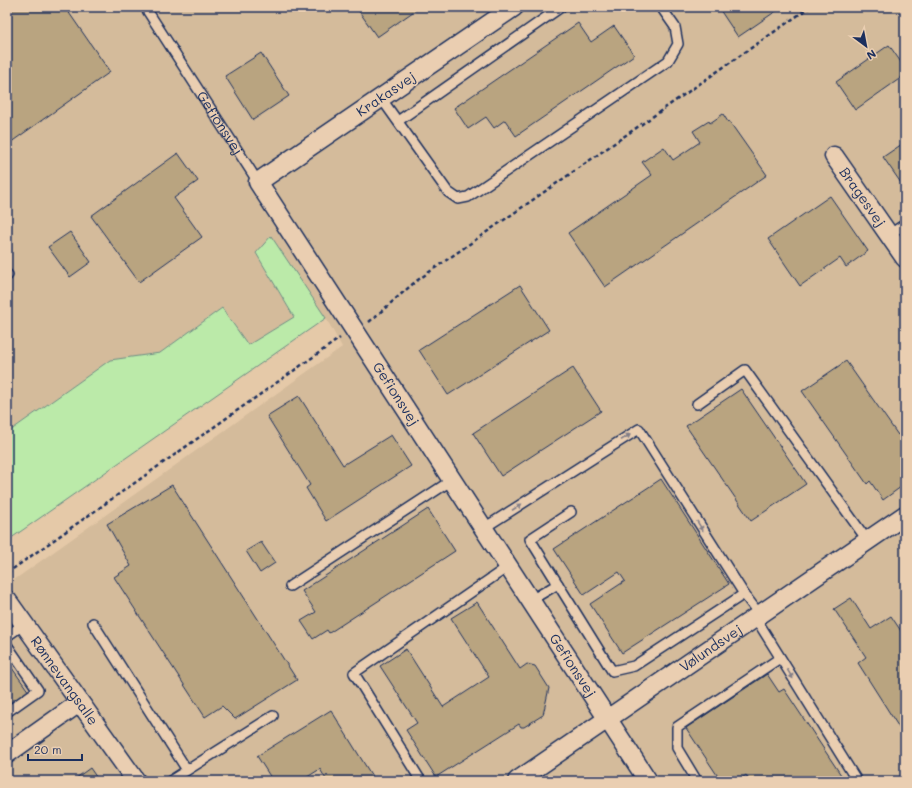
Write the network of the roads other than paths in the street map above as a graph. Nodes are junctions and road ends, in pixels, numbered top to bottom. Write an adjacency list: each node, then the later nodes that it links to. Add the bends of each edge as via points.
1 (145, 7): 8 (lane, Gefionsvej)
2 (514, 7): 5 (street, Krakasvej)
3 (561, 7): 6 (lane)
4 (661, 7): 6 (lane, via 675,27 678,44 668,61 468,197 458,198 448,192)
5 (381, 98): 6 (lane); 8 (street, Krakasvej)
6 (398, 121)
7 (834, 156): 10 (street, Bragesvej)
8 (258, 182): 13 (street, Gefionsvej)
9 (905, 224): 10 (lane)
10 (889, 235): 11 (street, Bragesvej)
11 (905, 258)
12 (697, 404): 17 (lane, via 745,370)
13 (452, 480): 16 (street, Gefionsvej); 20 (lane)
14 (571, 512): 19 (lane, via 530,539)
15 (905, 515): 17 (street, Vølundsvej)
16 (484, 528): 18 (street, Gefionsvej); 21 (lane, one-way to 21, via 639,429)
17 (867, 540): 24 (street, Vølundsvej)
18 (509, 566): 23 (street, Gefionsvej); 38 (lane, via 354,674)
19 (558, 584): 21 (lane, via 612,671 634,666); 23 (lane)
20 (290, 586)
21 (744, 594): 24 (lane)
22 (7, 600): 26 (street, Rønnevangsalle)
23 (531, 600): 33 (street, Gefionsvej)
24 (757, 616): 29 (lane); 33 (street, Vølundsvej)
25 (93, 623): 35 (lane)
26 (24, 624): 27 (lane); 30 (street, Rønnevangsalle)
27 (7, 636)
28 (7, 645): 31 (lane, via 38,690)
29 (780, 658): 41 (lane, via 677,727 677,748); 42 (lane, one-way to 42)
30 (80, 703): 34 (street); 36 (street, Rønnevangsalle)
31 (7, 712)
32 (273, 716): 35 (lane)
33 (608, 719): 39 (street, Vølundsvej); 40 (street, Gefionsvej)
34 (9, 749)
35 (187, 770): 37 (lane)
36 (136, 781)
37 (170, 781)
38 (421, 781)
39 (517, 781)
40 (648, 781)
41 (698, 781)
42 (857, 781)

